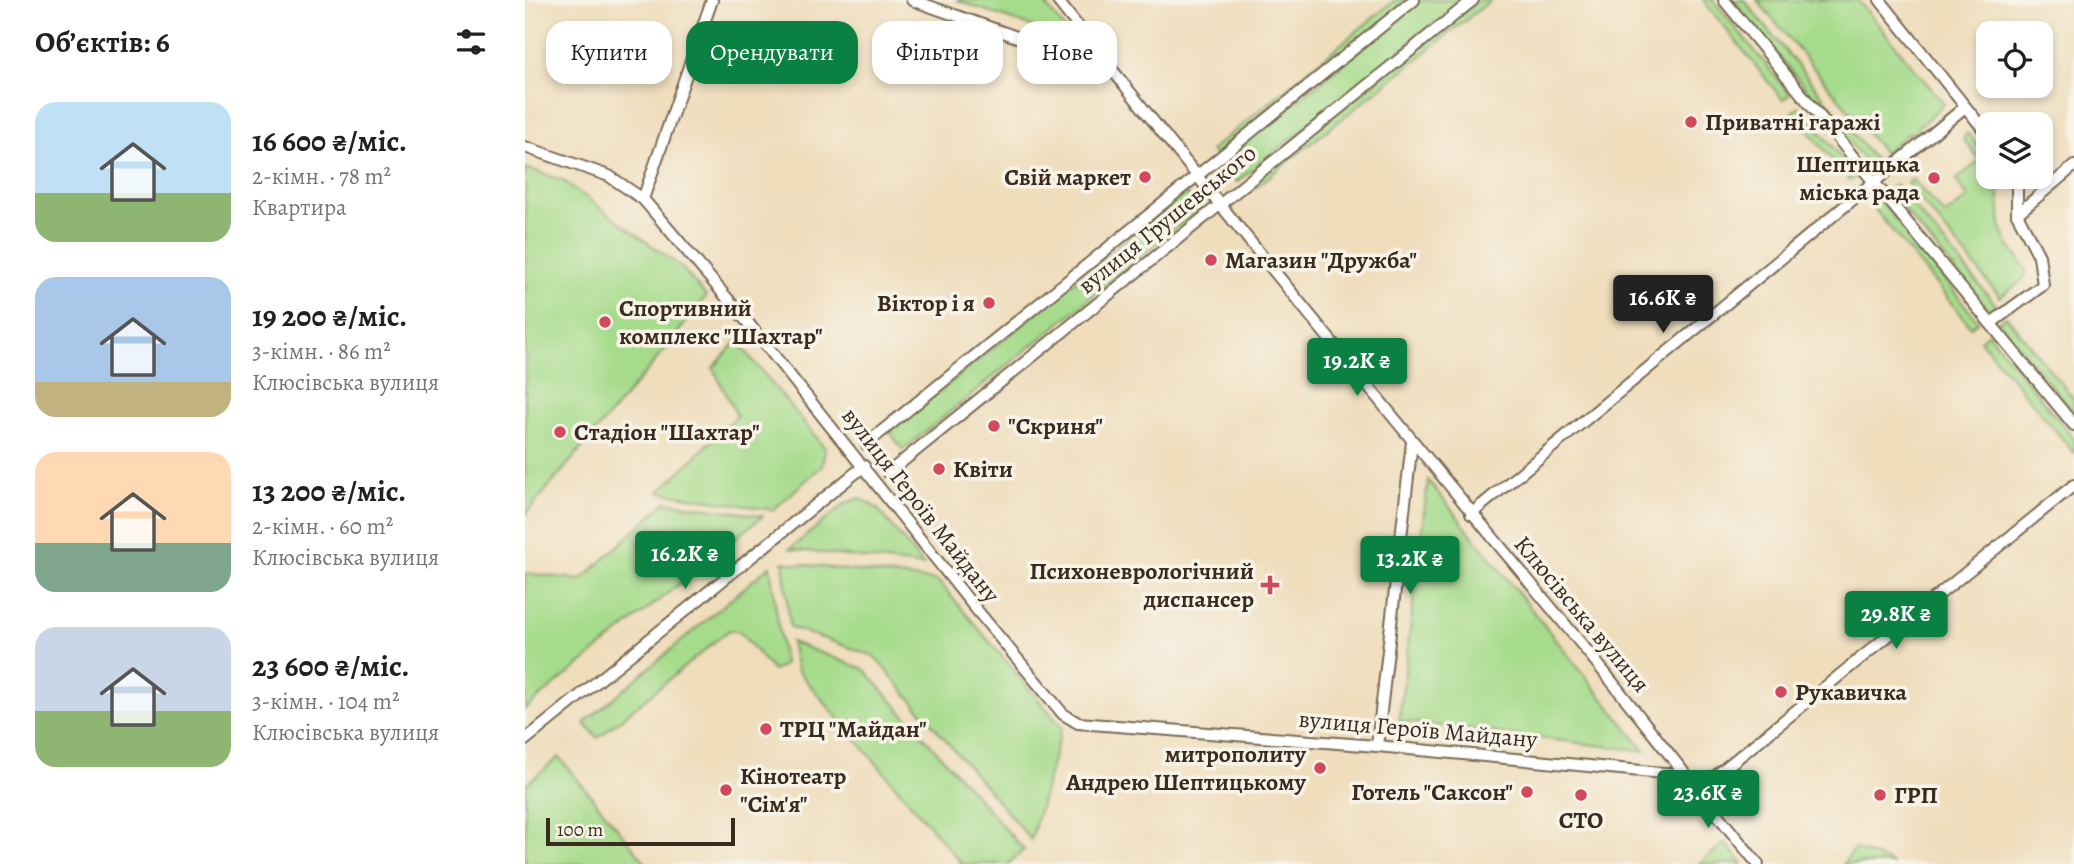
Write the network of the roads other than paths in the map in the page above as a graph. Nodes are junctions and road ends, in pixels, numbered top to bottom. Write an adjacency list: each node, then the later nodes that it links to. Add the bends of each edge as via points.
1 (712, 0): 18 (street)
2 (912, 0): 9 (street)
3 (1057, 0): 8 (street, Клюсівська вулиця)
4 (1414, 0): 15 (street, вулиця Грушевського)
5 (1473, 0): 19 (street, вулиця Грушевського)
6 (1724, 0): 16 (street)
7 (1880, 0): 11 (street)
8 (1074, 21)
9 (1017, 37)
10 (1117, 76): 15 (street, Клюсівська вулиця)
11 (1965, 107): 12 (street); 16 (street)
12 (1976, 120)
13 (525, 147): 18 (street, вулиця Героїв Майдану, via 609,176)
14 (2074, 166): 20 (street)
15 (1197, 174): 19 (street, Клюсівська вулиця); 24 (street, вулиця Грушевського)
16 (1874, 183): 21 (street); 28 (street)
17 (2017, 189): 20 (street)
18 (643, 199): 25 (street, вулиця Героїв Майдану)
19 (1221, 202): 23 (street, Клюсівська вулиця); 26 (street, вулиця Грушевського)
20 (2017, 214): 21 (street, via 2039,256 2043,285)
21 (1991, 323): 22 (street)
22 (2074, 425)
23 (1412, 442): 28 (street, Клюсівська вулиця); 30 (street)
24 (866, 444)
25 (864, 466): 29 (street); 30 (street, вулиця Героїв Майдану, via 1063,714 1078,723)
26 (888, 472)
27 (2074, 485): 32 (street)
28 (1472, 514): 31 (street, Клюсівська вулиця)
29 (525, 740)
30 (1377, 746): 31 (street, вулиця Героїв Майдану)
31 (1684, 775): 32 (street, Клюсівська вулиця)
32 (1697, 791): 33 (street, Клюсівська вулиця)
33 (1758, 864)

